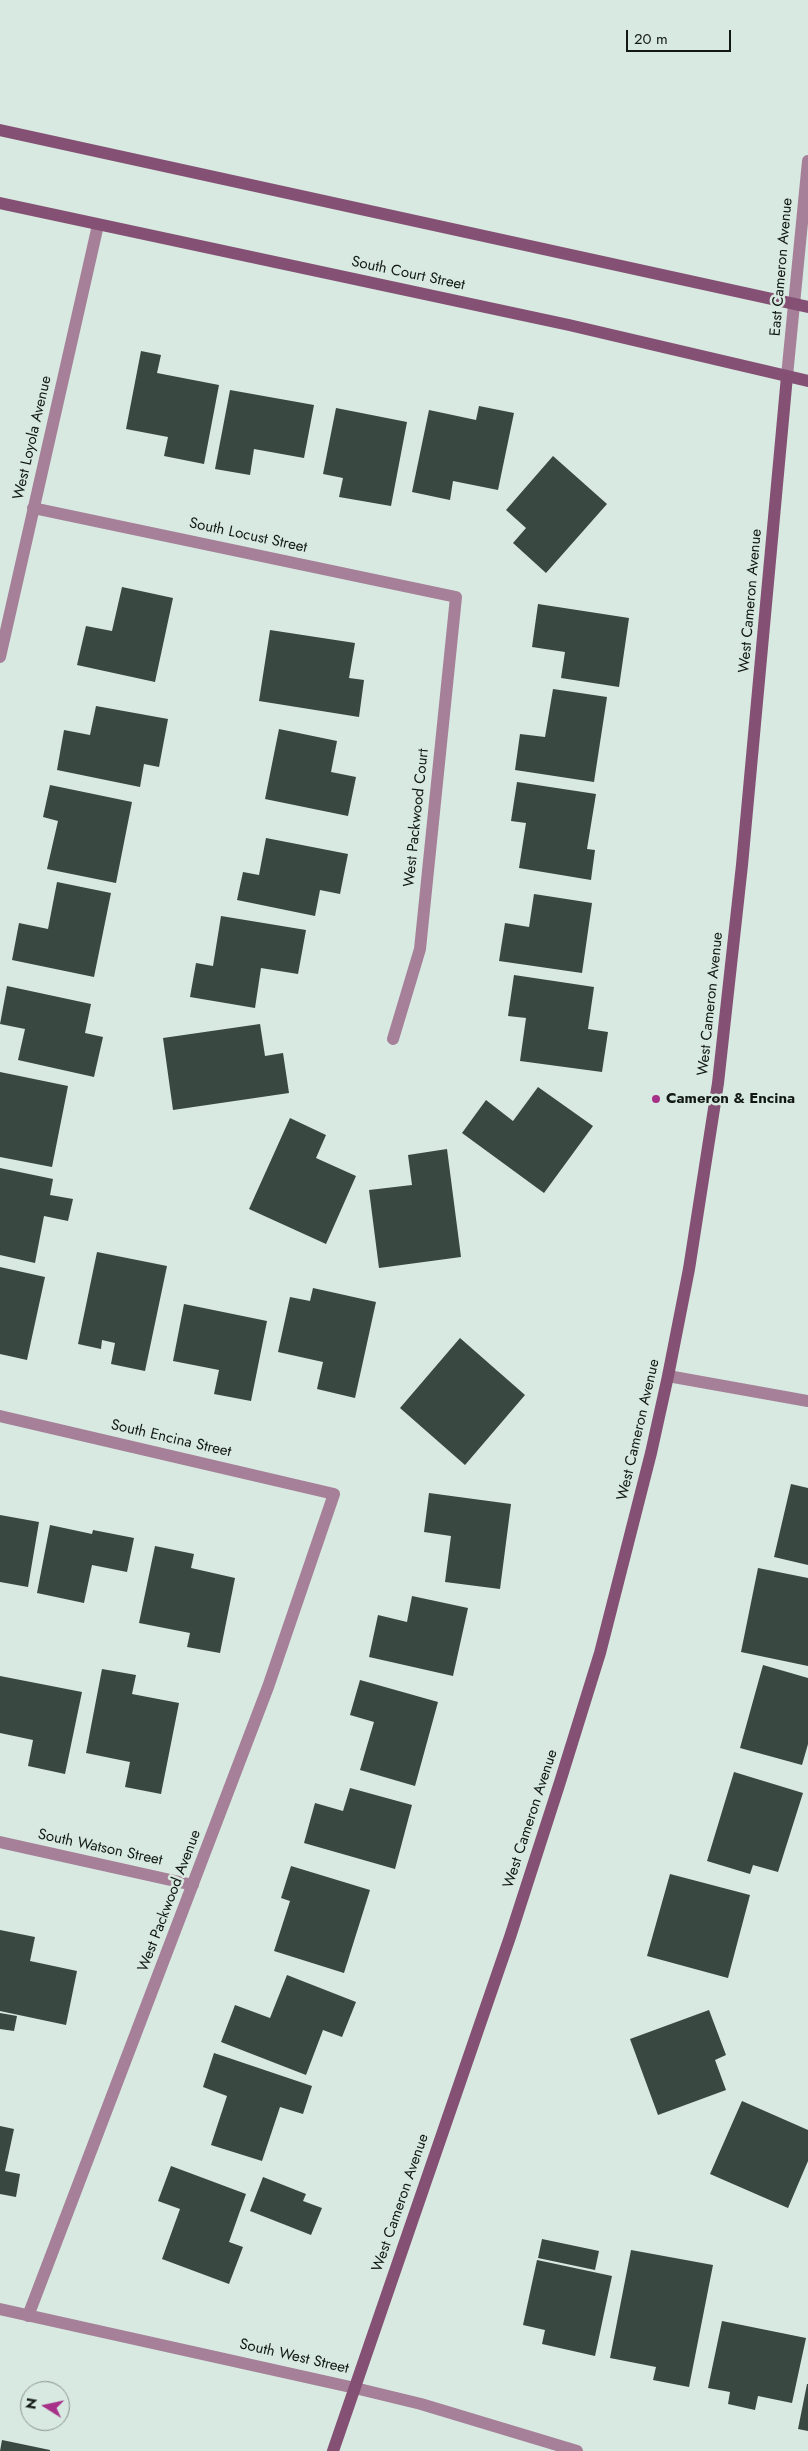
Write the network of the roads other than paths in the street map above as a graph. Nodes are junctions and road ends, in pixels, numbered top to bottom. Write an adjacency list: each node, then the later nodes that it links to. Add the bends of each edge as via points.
1 (0, 130): 5 (street)
2 (808, 161): 5 (street, East Cameron Avenue)
3 (0, 204): 4 (street, South Court Street)
4 (98, 225): 6 (street, South Court Street, via 569,325); 8 (street, West Loyola Avenue)
5 (802, 305): 6 (street, East Cameron Avenue)
6 (787, 376): 7 (street, South Court Street); 12 (street, West Cameron Avenue, via 742,865 718,1083 689,1269)
7 (808, 381)
8 (33, 508): 9 (street, South Locust Street); 10 (street, West Loyola Avenue)
9 (456, 597): 11 (street, West Packwood Court, via 420,949)
10 (0, 657)
11 (393, 1039)
12 (668, 1376): 13 (street); 20 (street, West Cameron Avenue, via 600,1653 506,1946)
13 (808, 1401)
14 (0, 1416): 15 (street, South Encina Street)
15 (334, 1494): 17 (street, West Packwood Avenue, via 268,1687)
16 (0, 1842): 17 (street, South Watson Street)
17 (194, 1885): 19 (street, West Packwood Avenue)
18 (0, 2310): 19 (street, South West Street)
19 (28, 2316): 20 (street, South West Street)
20 (355, 2388): 21 (street, West Cameron Avenue); 22 (street, South West Street, via 421,2404)
21 (333, 2451)
22 (577, 2451)

